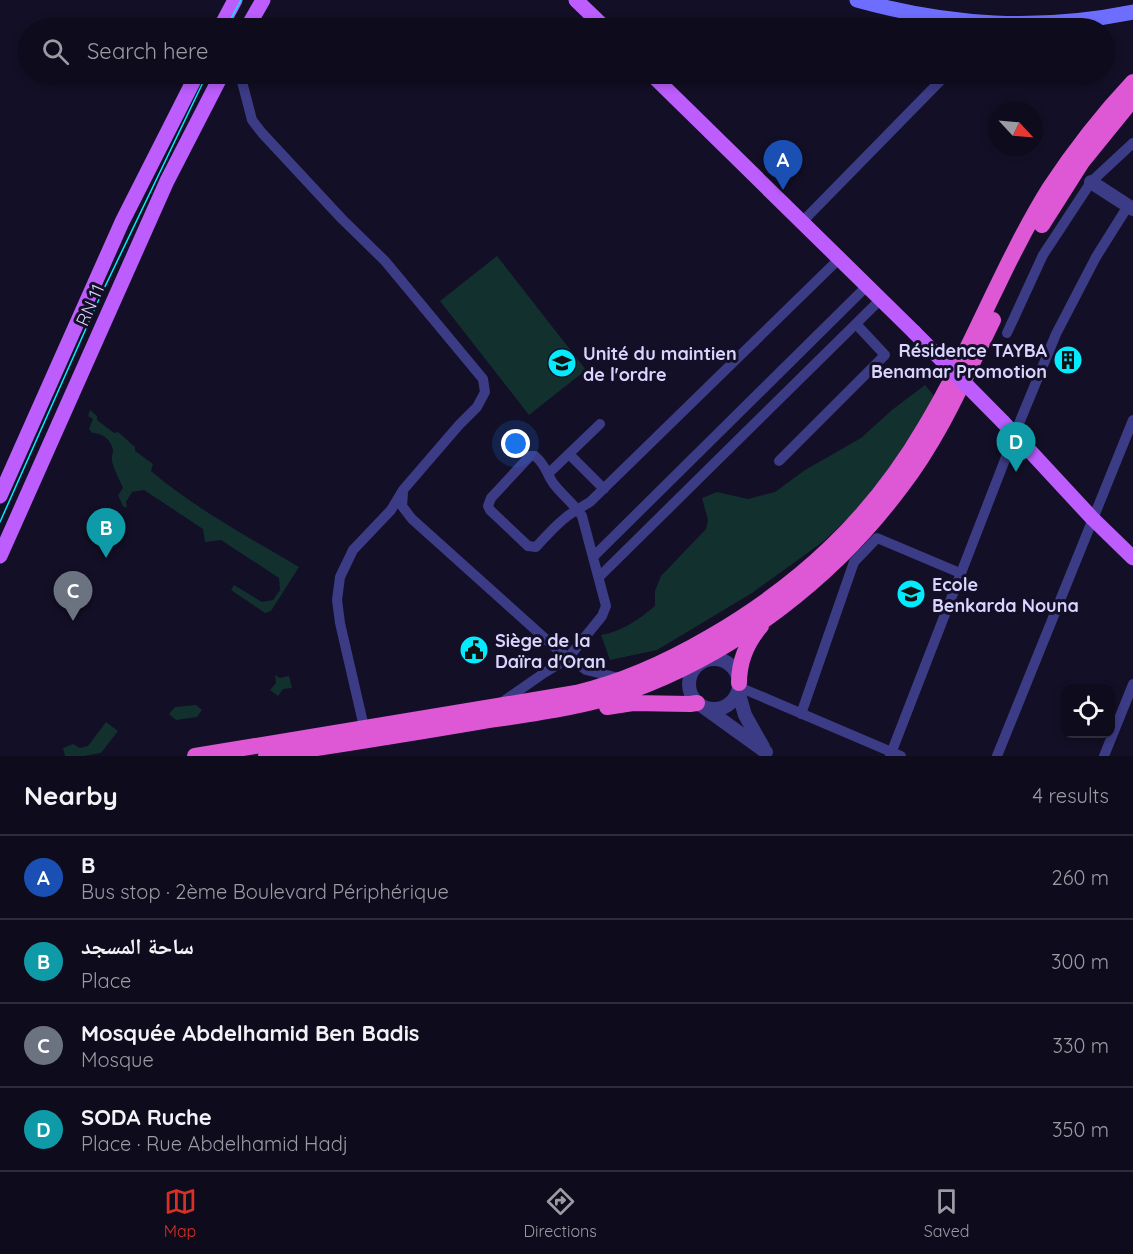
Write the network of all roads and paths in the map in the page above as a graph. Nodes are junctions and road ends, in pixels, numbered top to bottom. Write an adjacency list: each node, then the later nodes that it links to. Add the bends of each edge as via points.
1 (235, 0): 6 (main road)
2 (263, 0): 7 (main road)
3 (576, 0): 8 (main road)
4 (857, 0): 9 (main road)
5 (1133, 12): 10 (main road)
6 (225, 18)
7 (253, 18)
8 (595, 18)
9 (941, 18)
10 (1102, 18)
11 (1133, 82): 45 (highway, via 1089,131 1048,191 926,427 870,506 785,589 684,652)
12 (192, 84): 35 (main road, RN 11, via 122,222)
13 (217, 84): 38 (main road, RN 11, via 166,180)
14 (243, 84): 34 (street, via 252,120 262,133 386,261 483,379 484,392 477,407)
15 (661, 84): 21 (main road)
16 (937, 84): 21 (street)
17 (1133, 99): 43 (highway, via 1082,162 1052,208 939,427 902,486 875,521 829,568)
18 (1133, 143): 19 (street)
19 (1091, 182): 20 (street); 26 (street, via 1042,255)
20 (1130, 207): 29 (street, via 1096,257 1056,334)
21 (803, 221): 22 (main road)
22 (840, 258): 23 (main road); 33 (street)
23 (867, 286): 24 (main road); 39 (street)
24 (881, 299): 25 (street); 29 (main road, bridge)
25 (856, 324): 31 (street, via 885,355); 42 (street)
26 (1007, 333)
27 (1133, 420): 37 (street)
28 (600, 424): 30 (street)
29 (1015, 435): 37 (main road); 41 (street)
30 (568, 454): 32 (street); 33 (street)
31 (779, 461)
32 (549, 473): 36 (street, via 551,481); 36 (street, via 537,457 530,456 491,498 490,510 533,547)
33 (604, 489): 36 (street)
34 (403, 490): 44 (street, via 402,506 412,519); 52 (street, via 391,510 353,550 337,589 340,623)
35 (0, 496)
36 (578, 510): 39 (street)
37 (1092, 518): 40 (main road); 57 (street)
38 (0, 556)
39 (593, 557): 42 (street)
40 (1133, 558)
41 (960, 573): 51 (street, via 877,538 854,562); 54 (street)
42 (599, 577): 44 (street, via 604,612)
43 (766, 619): 47 (highway, via 743,656); 50 (highway, via 660,679)
44 (563, 655): 45 (street, via 586,670); 49 (street, via 559,664)
45 (628, 679): 49 (highway, via 576,693)
46 (1133, 684): 58 (street)
47 (738, 687): 48 (street, via 734,698 722,708); 48 (street, via 737,675 728,663 714,659 699,663 691,675 690,689); 51 (street); 53 (street, via 745,715)
48 (701, 705): 50 (highway, via 633,703 585,710); 53 (street)
49 (497, 706): 52 (highway)
50 (570, 706): 56 (highway)
51 (801, 714): 54 (street)
52 (364, 727): 55 (highway)
53 (767, 754)
54 (894, 755)
55 (195, 756)
56 (266, 756)
57 (997, 756)
58 (1104, 756)

